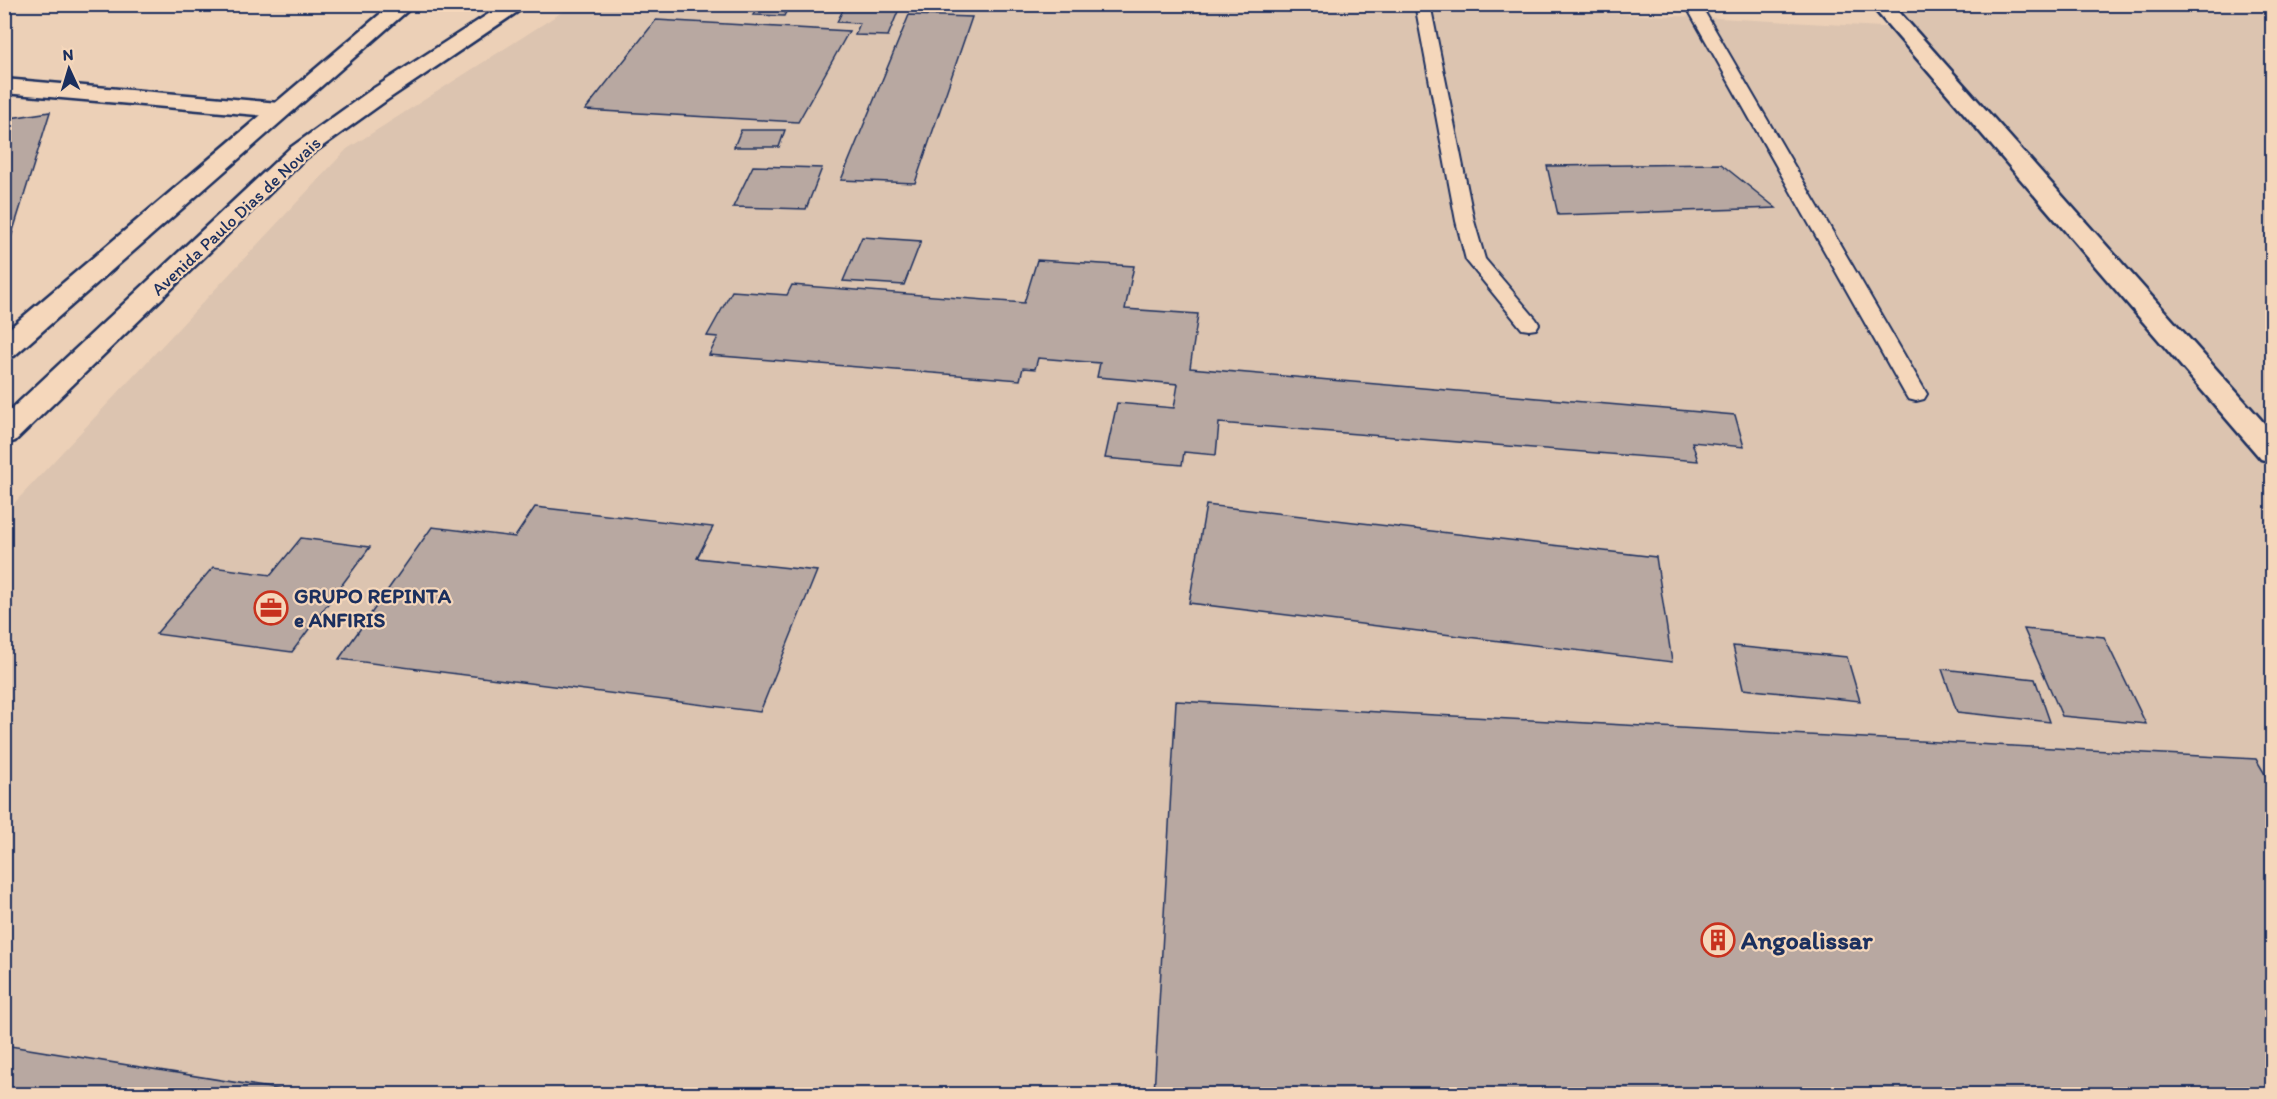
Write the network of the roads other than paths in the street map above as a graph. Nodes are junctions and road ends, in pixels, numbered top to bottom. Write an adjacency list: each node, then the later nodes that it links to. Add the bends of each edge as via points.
1 (405, 4): 7 (main road)
2 (519, 4): 11 (main road, Avenida Paulo Dias de Novais, via 298,153)
3 (1422, 4): 8 (lane, via 1476,260)
4 (1692, 4): 10 (lane)
5 (1880, 4): 12 (main road)
6 (4, 86): 7 (main road)
7 (279, 110): 9 (main road)
8 (1529, 324)
9 (4, 349)
10 (1916, 394)
11 (4, 434)
12 (2272, 451)

